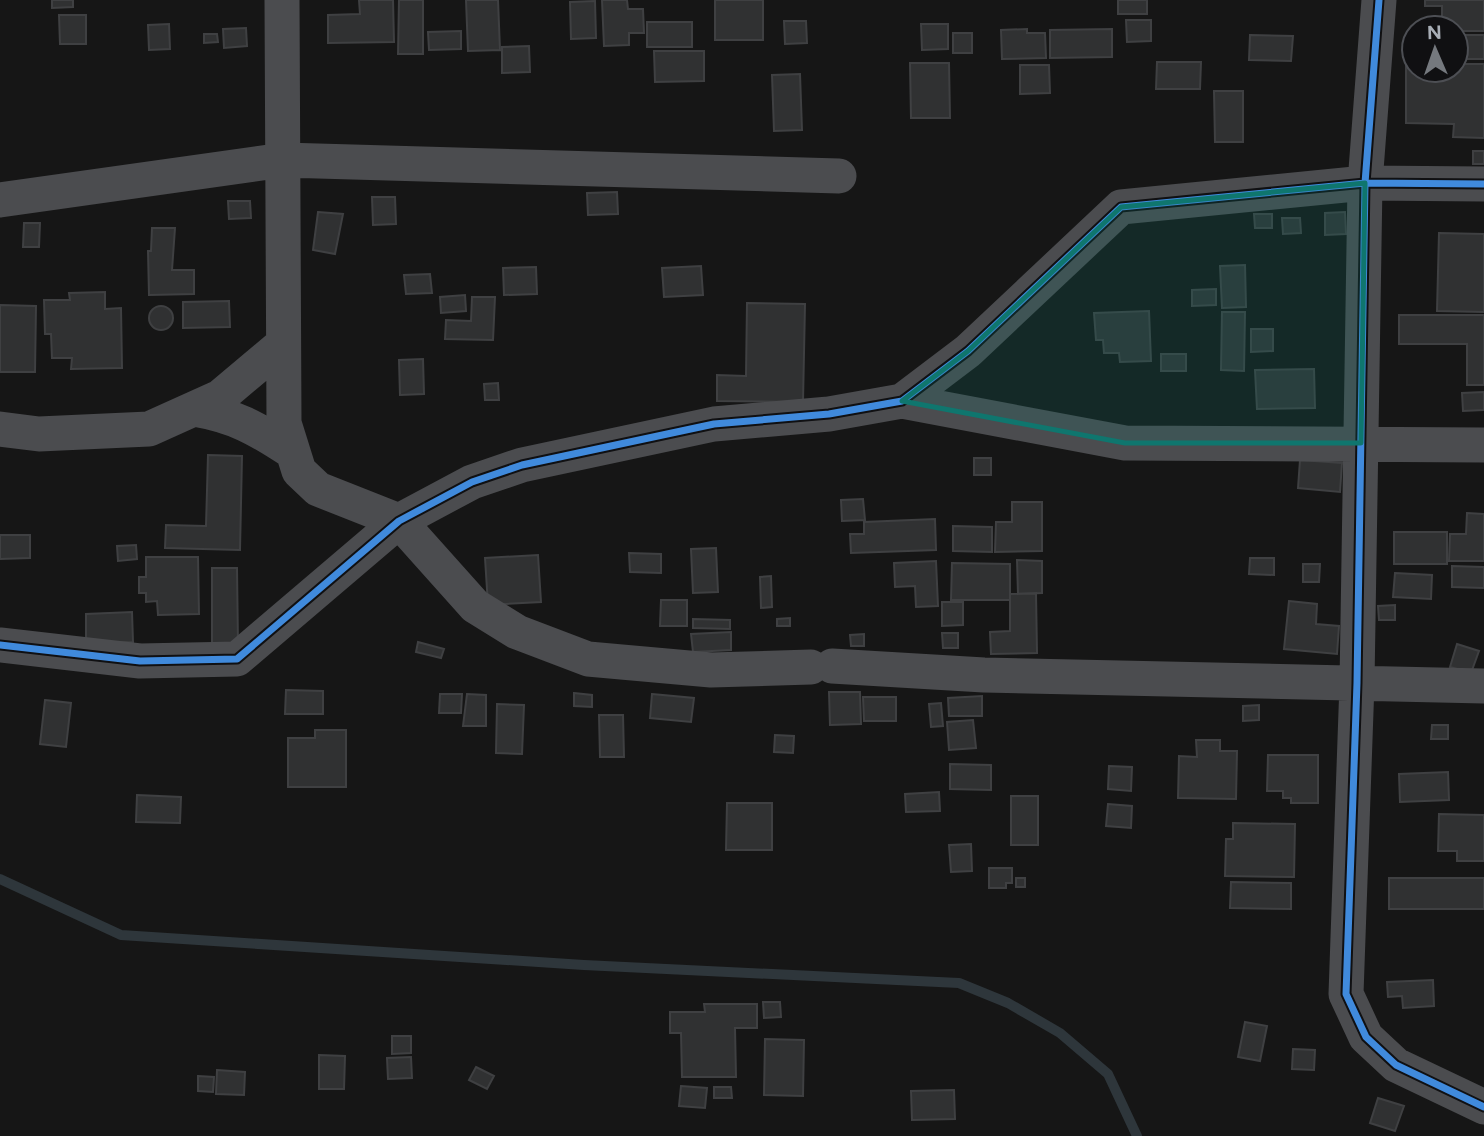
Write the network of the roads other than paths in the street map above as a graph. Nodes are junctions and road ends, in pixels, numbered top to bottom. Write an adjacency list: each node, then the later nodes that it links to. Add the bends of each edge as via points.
1 (282, 0): 3 (street)
2 (1379, 0): 5 (street)
3 (283, 160): 4 (street); 7 (street); 8 (street)
4 (839, 176)
5 (1365, 183): 6 (street); 9 (street, via 1121,207 968,351); 12 (street)
6 (1484, 184)
7 (0, 200)
8 (284, 344): 10 (street, via 220,397); 14 (street, via 284,423)
9 (902, 401): 12 (street, via 1125,443); 15 (street, via 829,414 714,424 522,465 472,482)
10 (194, 409): 11 (street, via 149,429 39,435); 14 (street, via 240,420)
11 (0, 429)
12 (1361, 443): 13 (street); 17 (street)
13 (1484, 445)
14 (291, 451): 15 (street, via 299,471 318,489)
15 (399, 521): 16 (street, via 236,659 140,661); 17 (street, via 475,606 517,632 588,659 711,670 821,666 984,675)
16 (0, 645)
17 (1357, 683): 18 (street); 19 (street, via 1346,994 1366,1037 1396,1065)
18 (1484, 686)
19 (1484, 1107)

